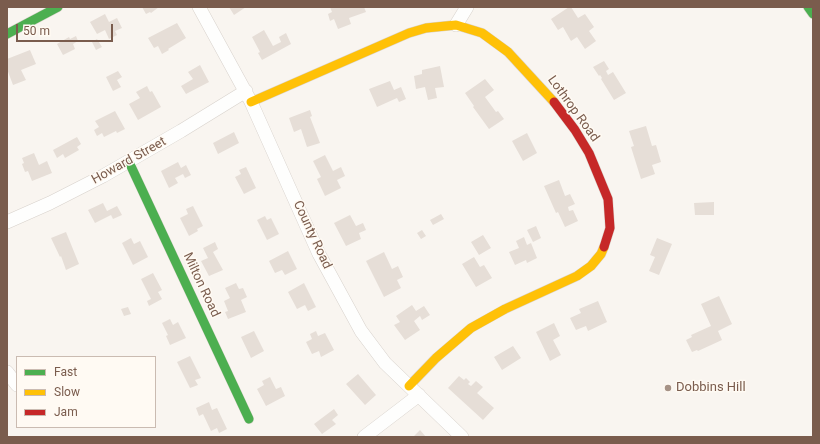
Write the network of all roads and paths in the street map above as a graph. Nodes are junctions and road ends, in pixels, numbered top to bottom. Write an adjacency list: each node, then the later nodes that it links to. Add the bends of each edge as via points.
1 (58, 7): 5 (main road)
2 (199, 7): 9 (street, County Road)
3 (467, 7): 7 (street)
4 (808, 7): 6 (main road)
5 (43, 11): 8 (main road)
6 (813, 14)
7 (456, 25): 9 (main road, Lothrop Road, via 426,28 409,33); 14 (main road, Lothrop Road, via 470,28 495,41 526,70 559,107 589,153 602,182 608,199 610,228 601,254 591,266 577,276 505,309 471,328 436,358)
8 (7, 34)
9 (248, 96): 10 (street, Howard Street); 14 (street, County Road, via 306,226 352,316 373,349)
10 (129, 162): 11 (street, Howard Street); 16 (main road, Milton Road)
11 (7, 222)
12 (7, 372): 13 (street)
13 (16, 384)
14 (409, 386): 15 (street, County Road)
15 (419, 396): 17 (street); 18 (street, County Road)
16 (249, 419)
17 (364, 437)
18 (462, 437)

